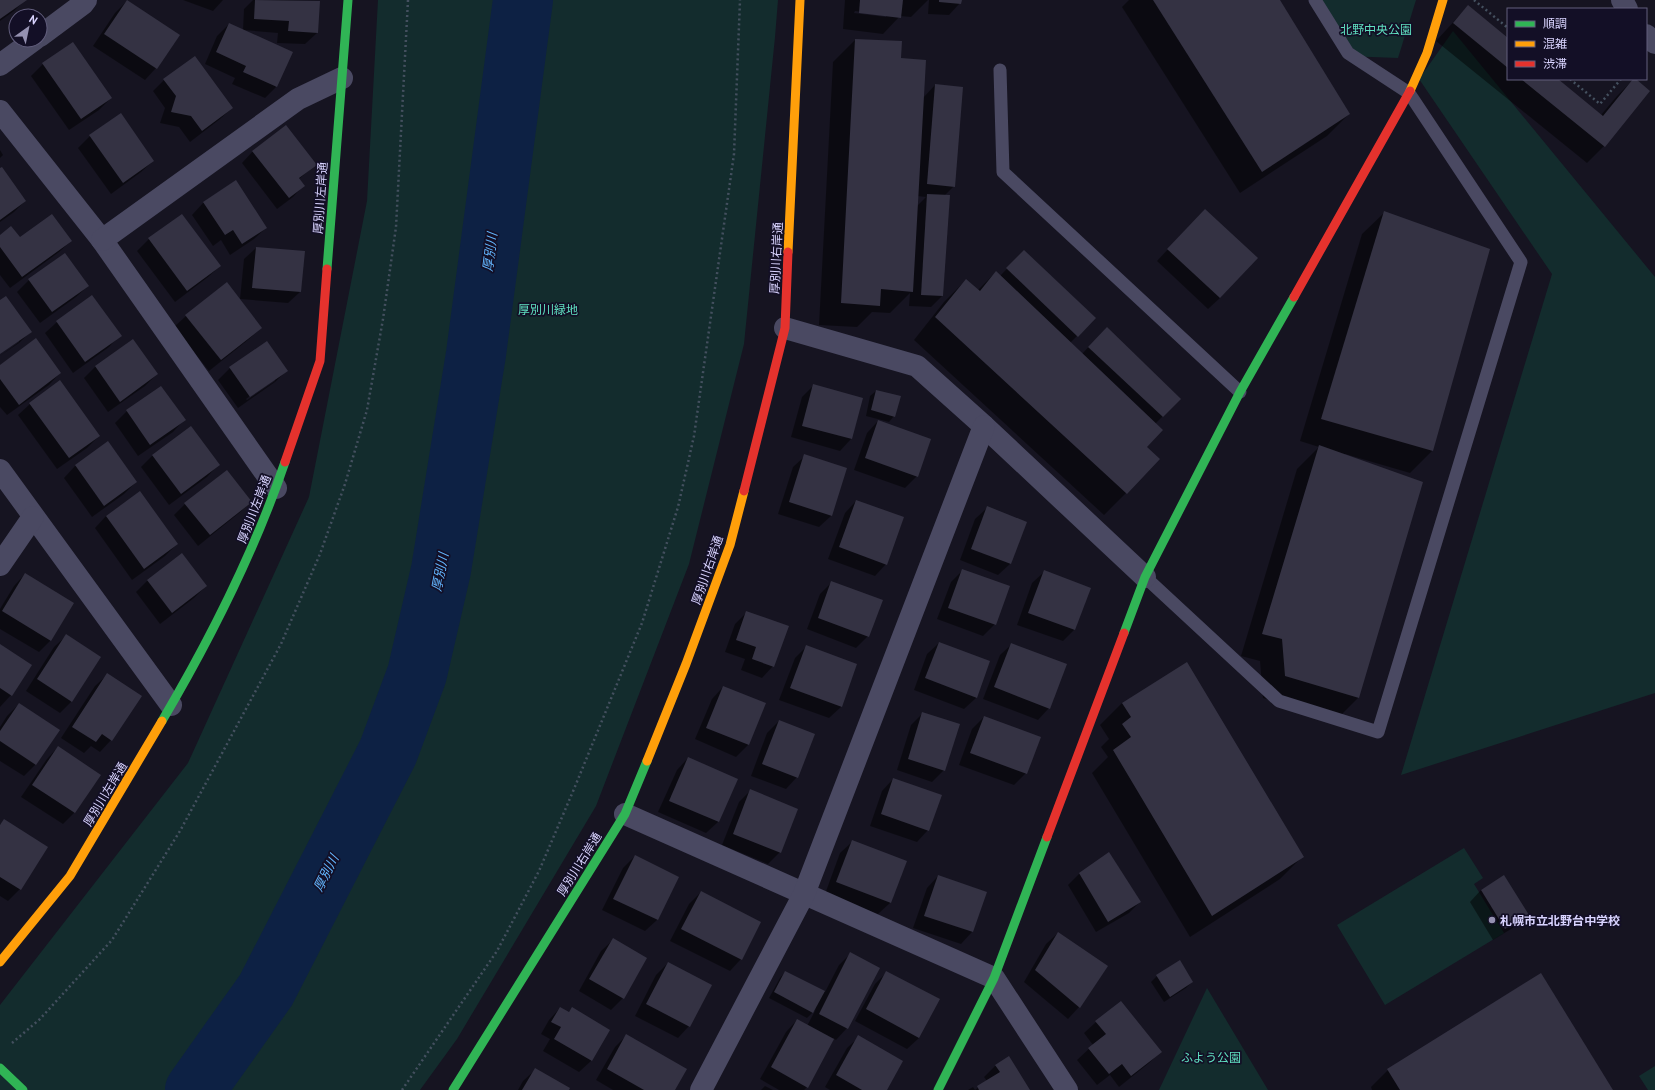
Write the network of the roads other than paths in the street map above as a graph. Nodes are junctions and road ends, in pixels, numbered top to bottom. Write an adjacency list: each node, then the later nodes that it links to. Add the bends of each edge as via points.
1 (86, 0): 6 (street)
2 (348, 0): 12 (street, 厚別川左岸通)
3 (800, 0): 16 (street, 厚別川右岸通)
4 (1315, 0): 13 (lane, via 1348,53)
5 (1443, 0): 13 (street, via 1427,54)
6 (48, 30)
7 (1647, 36): 8 (street)
8 (1655, 42)
9 (23, 48): 10 (street)
10 (0, 65)
11 (1000, 70): 17 (lane, via 1003,172)
12 (342, 78): 15 (street, via 298,99); 20 (street, 厚別川左岸通, via 320,361)
13 (1409, 93): 17 (street); 23 (lane, via 1521,262 1378,732 1279,701)
14 (0, 111): 15 (street)
15 (102, 240): 20 (street)
16 (785, 328): 18 (street, via 918,366); 25 (street, 厚別川右岸通, via 730,545 683,671)
17 (1240, 392): 23 (street)
18 (984, 426): 23 (street); 26 (street)
19 (0, 470): 21 (street)
20 (276, 488): 24 (street, 厚別川左岸通, via 246,562 207,641)
21 (33, 516): 22 (street); 24 (street)
22 (0, 566)
23 (1145, 577): 28 (street)
24 (171, 705): 27 (street, 厚別川左岸通, via 70,876)
25 (625, 814): 26 (street); 31 (street, 厚別川右岸通)
26 (804, 894): 28 (street); 32 (street)
27 (0, 962)
28 (994, 978): 33 (street); 34 (street)
29 (2, 1070): 30 (street)
30 (23, 1090)
31 (453, 1090)
32 (701, 1090)
33 (938, 1090)
34 (1067, 1090)

